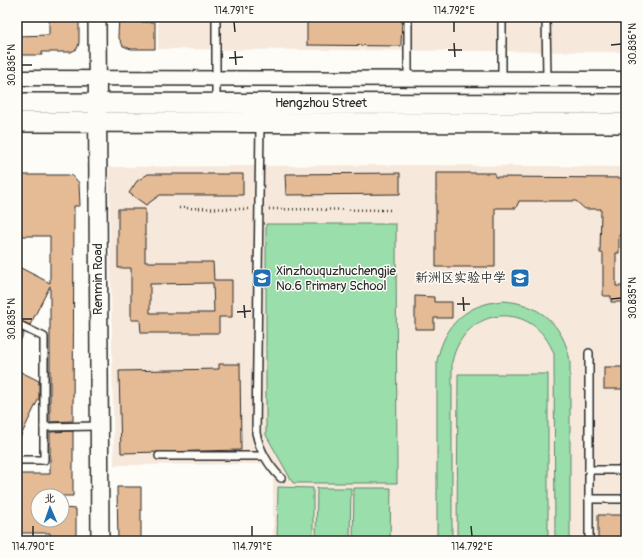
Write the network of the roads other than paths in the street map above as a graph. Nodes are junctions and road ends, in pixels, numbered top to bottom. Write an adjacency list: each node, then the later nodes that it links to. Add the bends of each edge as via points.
1 (97, 17): 7 (street, Renmin Road)
2 (216, 17): 8 (lane)
3 (408, 17): 9 (lane)
4 (502, 17): 10 (lane)
5 (546, 17): 11 (lane)
6 (17, 78): 7 (street)
7 (97, 78): 8 (street); 14 (street, Renmin Road)
8 (216, 78): 9 (street); 15 (lane)
9 (408, 78): 10 (street)
10 (502, 78): 11 (street)
11 (547, 78): 12 (street)
12 (626, 78)
13 (17, 103): 14 (main road, Hengzhou Street)
14 (98, 103): 15 (main road, Hengzhou Street); 18 (street, Renmin Road)
15 (216, 103): 16 (main road, Hengzhou Street)
16 (626, 104)
17 (17, 122): 18 (main road, Hengzhou Street)
18 (98, 122): 19 (main road, Hengzhou Street); 23 (street, Renmin Road)
19 (260, 123): 20 (main road, Hengzhou Street); 26 (lane, via 256,433)
20 (626, 123)
21 (17, 324): 24 (lane, via 44,337)
22 (589, 353): 28 (lane)
23 (99, 426): 24 (lane); 33 (street, Renmin Road)
24 (44, 427): 27 (lane, via 44,460)
25 (159, 456): 26 (lane)
26 (264, 456): 30 (lane)
27 (17, 460)
28 (589, 470): 29 (lane); 31 (lane)
29 (626, 470)
30 (281, 478)
31 (589, 499): 32 (lane); 34 (lane)
32 (626, 499)
33 (100, 541)
34 (589, 541)

